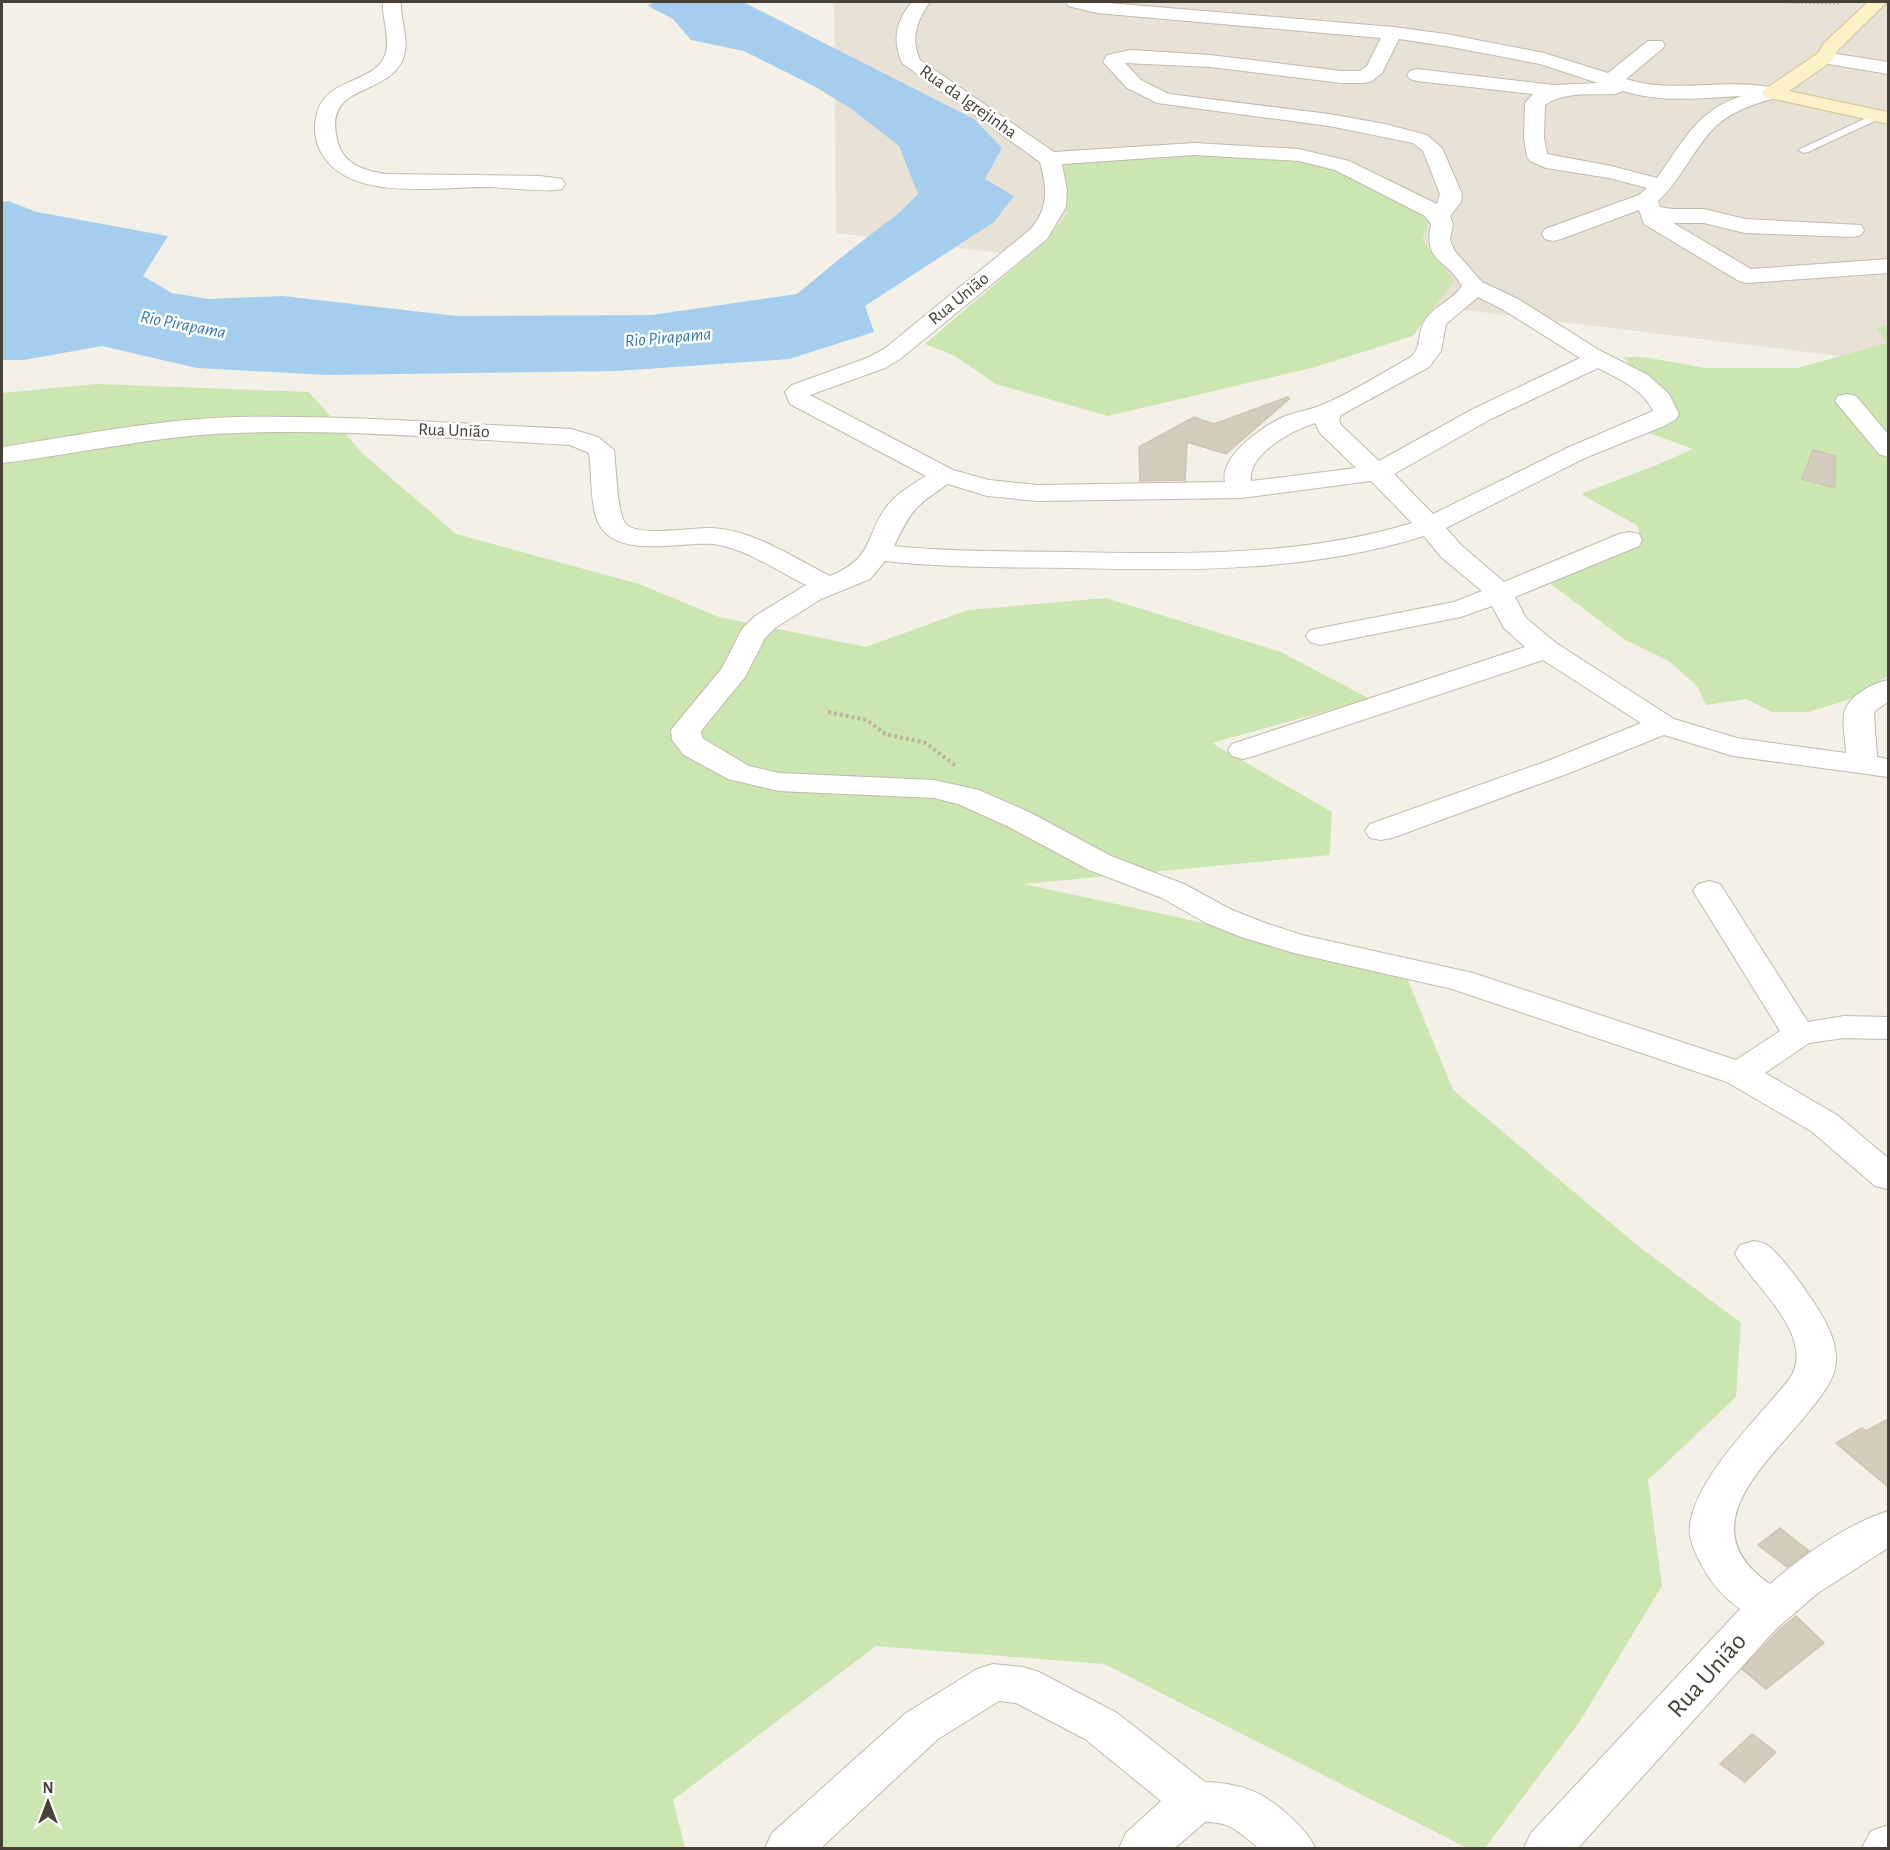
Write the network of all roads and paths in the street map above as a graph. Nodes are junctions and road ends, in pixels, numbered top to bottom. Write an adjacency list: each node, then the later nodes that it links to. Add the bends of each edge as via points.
1 (392, 2): 17 (street, via 394,59 385,70 332,102 326,135 331,154 346,169 374,179)
2 (921, 2): 16 (street, Rua da Igrejinha, via 906,27 905,42 912,63)
3 (1075, 2): 6 (street)
4 (1777, 2): 5 (path)
5 (1877, 2): 8 (street)
6 (1393, 33): 11 (street, via 1533,56); 19 (street, via 1375,69 1365,77 1175,59 1123,56 1113,62 1134,84 1164,99 1362,125 1426,142 1451,194 1450,202)
7 (1655, 45): 11 (street)
8 (1824, 58): 9 (street); 13 (street)
9 (1888, 68)
10 (1417, 75): 12 (street)
11 (1617, 84): 12 (street); 13 (street, via 1657,93)
12 (1554, 91): 18 (street, via 1535,103 1537,157 1546,162 1611,172)
13 (1772, 93): 14 (street); 18 (street, via 1727,108 1707,123)
14 (1883, 117): 15 (lane)
15 (1804, 150)
16 (1050, 159): 19 (street, via 1194,149 1299,155 1342,165); 30 (street, Rua União, via 1058,203 1052,219 1039,234 892,354 797,394 808,404)
17 (554, 184)
18 (1653, 199): 20 (street, via 1672,216 1704,216 1745,226); 21 (street); 22 (street, via 1652,219 1747,276)
19 (1439, 215): 23 (street, via 1444,226 1439,238 1444,253)
20 (1853, 230)
21 (1553, 234)
22 (1888, 266)
23 (1473, 286): 24 (street, via 1510,304); 26 (street, via 1434,326 1433,347 1420,362)
24 (1598, 359): 29 (street, via 1482,414); 32 (street, via 1639,380 1660,399 1667,414 1576,453)
25 (1847, 401): 27 (street)
26 (1330, 411): 29 (street, via 1326,420 1329,428); 31 (street, via 1291,423 1254,449 1240,465 1237,476)
27 (1888, 448)
28 (2, 455): 35 (street, Rua União, via 208,426 338,426 571,436 601,450 608,511 614,528 633,537 725,538)
29 (1376, 473): 31 (street); 32 (street)
30 (944, 475): 31 (street, via 1010,492); 34 (street, via 898,510)
31 (1241, 490)
32 (1430, 526): 34 (street, via 1350,547 1219,561 945,559); 36 (street, via 1451,551)
33 (1629, 540): 36 (street)
34 (878, 552): 35 (street, via 860,573)
35 (828, 585): 44 (street, via 778,612 752,635 735,671 686,730 687,740 707,758 753,778 911,786)
36 (1499, 593): 37 (street, via 1461,609); 38 (street, via 1514,622)
37 (1320, 636)
38 (1546, 649): 41 (street); 42 (street)
39 (1888, 689): 43 (street, via 1863,705 1858,714)
40 (828, 712): 44 (path, via 867,720 885,734 926,743 962,771)
41 (1663, 725): 43 (street, via 1733,747); 45 (street)
42 (1243, 750)
43 (1875, 766)
44 (953, 794): 49 (street, via 1020,820 1100,862 1173,891 1253,930 1461,980)
45 (1382, 831)
46 (1709, 891): 48 (street)
47 (1888, 1028): 48 (street, via 1844,1027)
48 (1799, 1034): 49 (street)
49 (1740, 1074): 50 (street, via 1824,1123)
50 (1888, 1177)
51 (1754, 1254): 53 (street, via 1791,1297 1816,1355 1813,1378 1731,1478 1711,1527 1722,1562 1738,1583)
52 (1888, 1528): 53 (street, Rua União, via 1803,1581)
53 (1771, 1607): 58 (street, Rua União)
54 (1196, 1802): 55 (street, via 1101,1726 1023,1685 993,1682 922,1726); 56 (street); 57 (street, via 1219,1802 1246,1810)
55 (789, 1848)
56 (1143, 1848)
57 (1291, 1848)
58 (1548, 1848)

